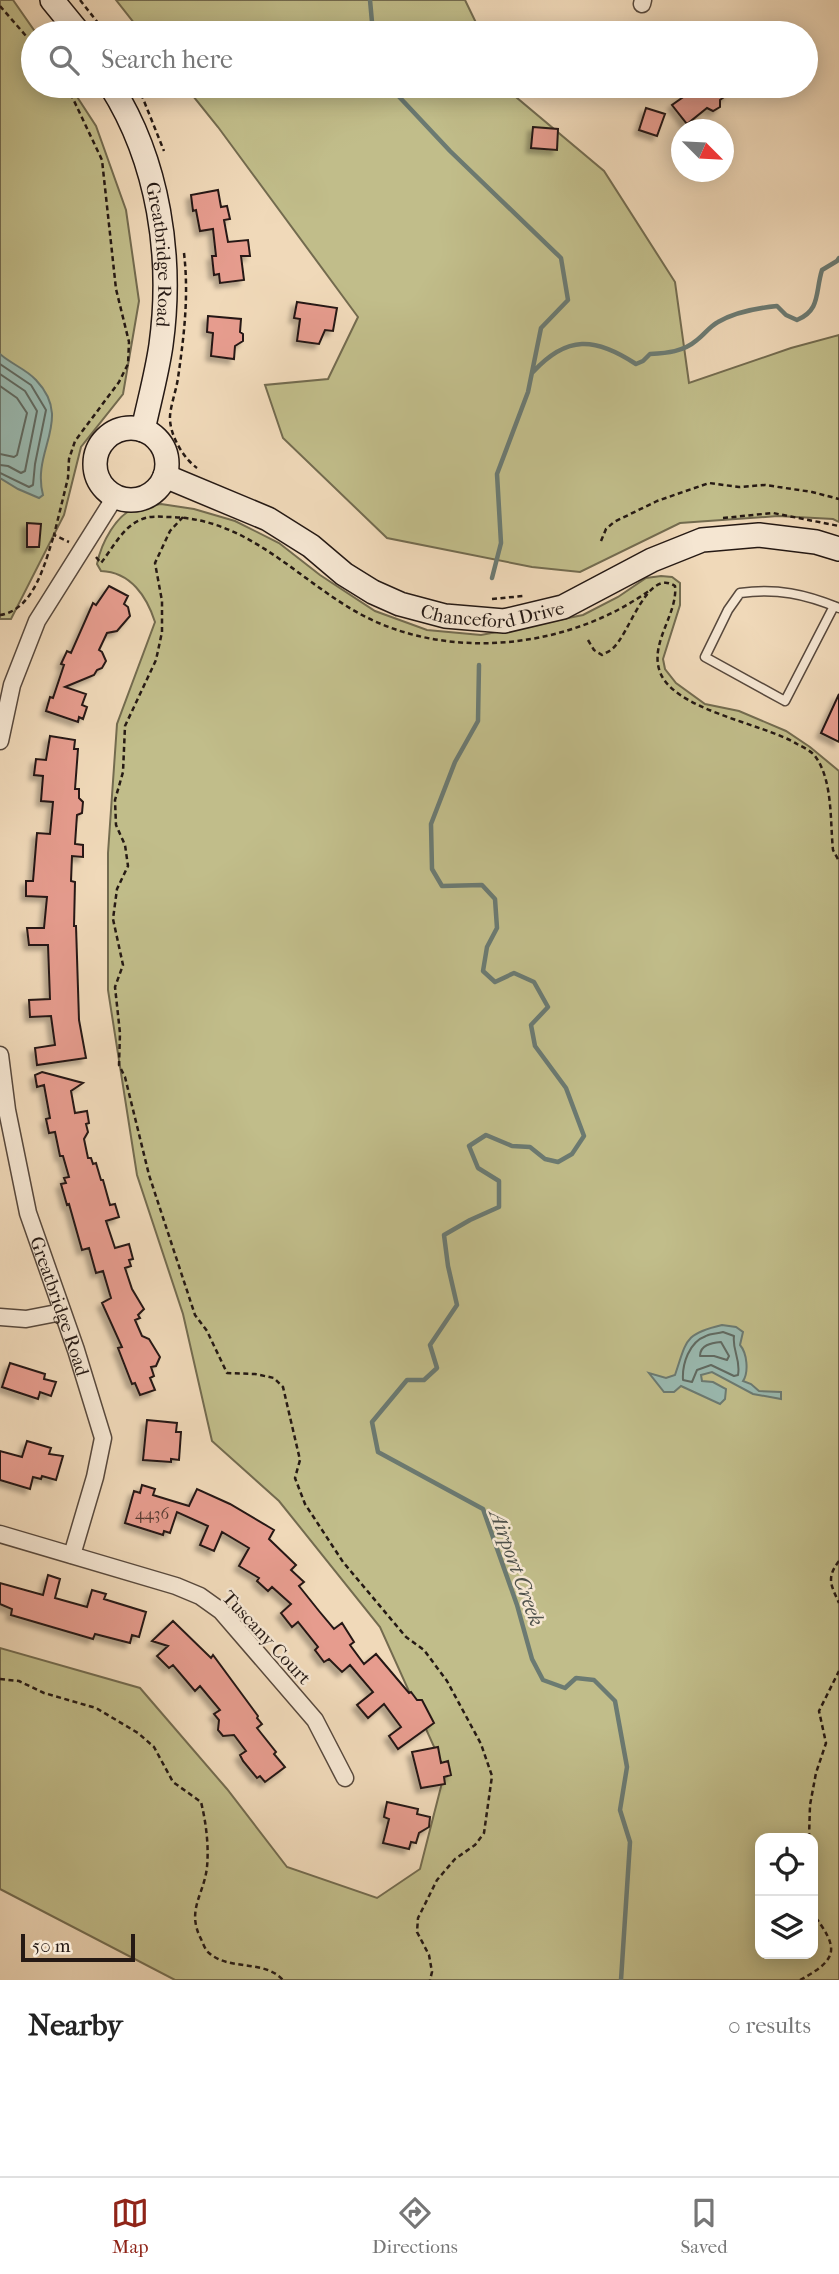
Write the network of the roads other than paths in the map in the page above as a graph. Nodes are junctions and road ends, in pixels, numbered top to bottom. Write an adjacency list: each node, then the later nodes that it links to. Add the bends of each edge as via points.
1 (52, 0): 2 (street)
2 (69, 21)
3 (119, 98): 4 (street, Greatbridge Road, via 154,188 166,289 161,347)
4 (143, 429): 5 (street, via 165,453); 6 (street, via 124,428 99,446 95,473)
5 (165, 476): 6 (street, via 148,495 127,500); 7 (street, Chanceford Drive, via 268,519 373,592 445,616 503,621 563,607 652,560 702,540 759,535)
6 (115, 497): 9 (street, via 37,621 12,685)
7 (839, 549)
8 (836, 607): 8 (lane, via 807,595 740,593 705,657 785,701)
9 (0, 737)
10 (0, 1055): 11 (street, Greatbridge Road)
11 (4, 1110): 12 (street, Greatbridge Road, via 27,1213)
12 (62, 1312): 13 (street, via 26,1320); 15 (street, Greatbridge Road, via 103,1438)
13 (0, 1317)
14 (0, 1534): 15 (street, Tuscany Court)
15 (72, 1555): 16 (street, Tuscany Court, via 176,1586 221,1611 315,1720)
16 (345, 1778)

